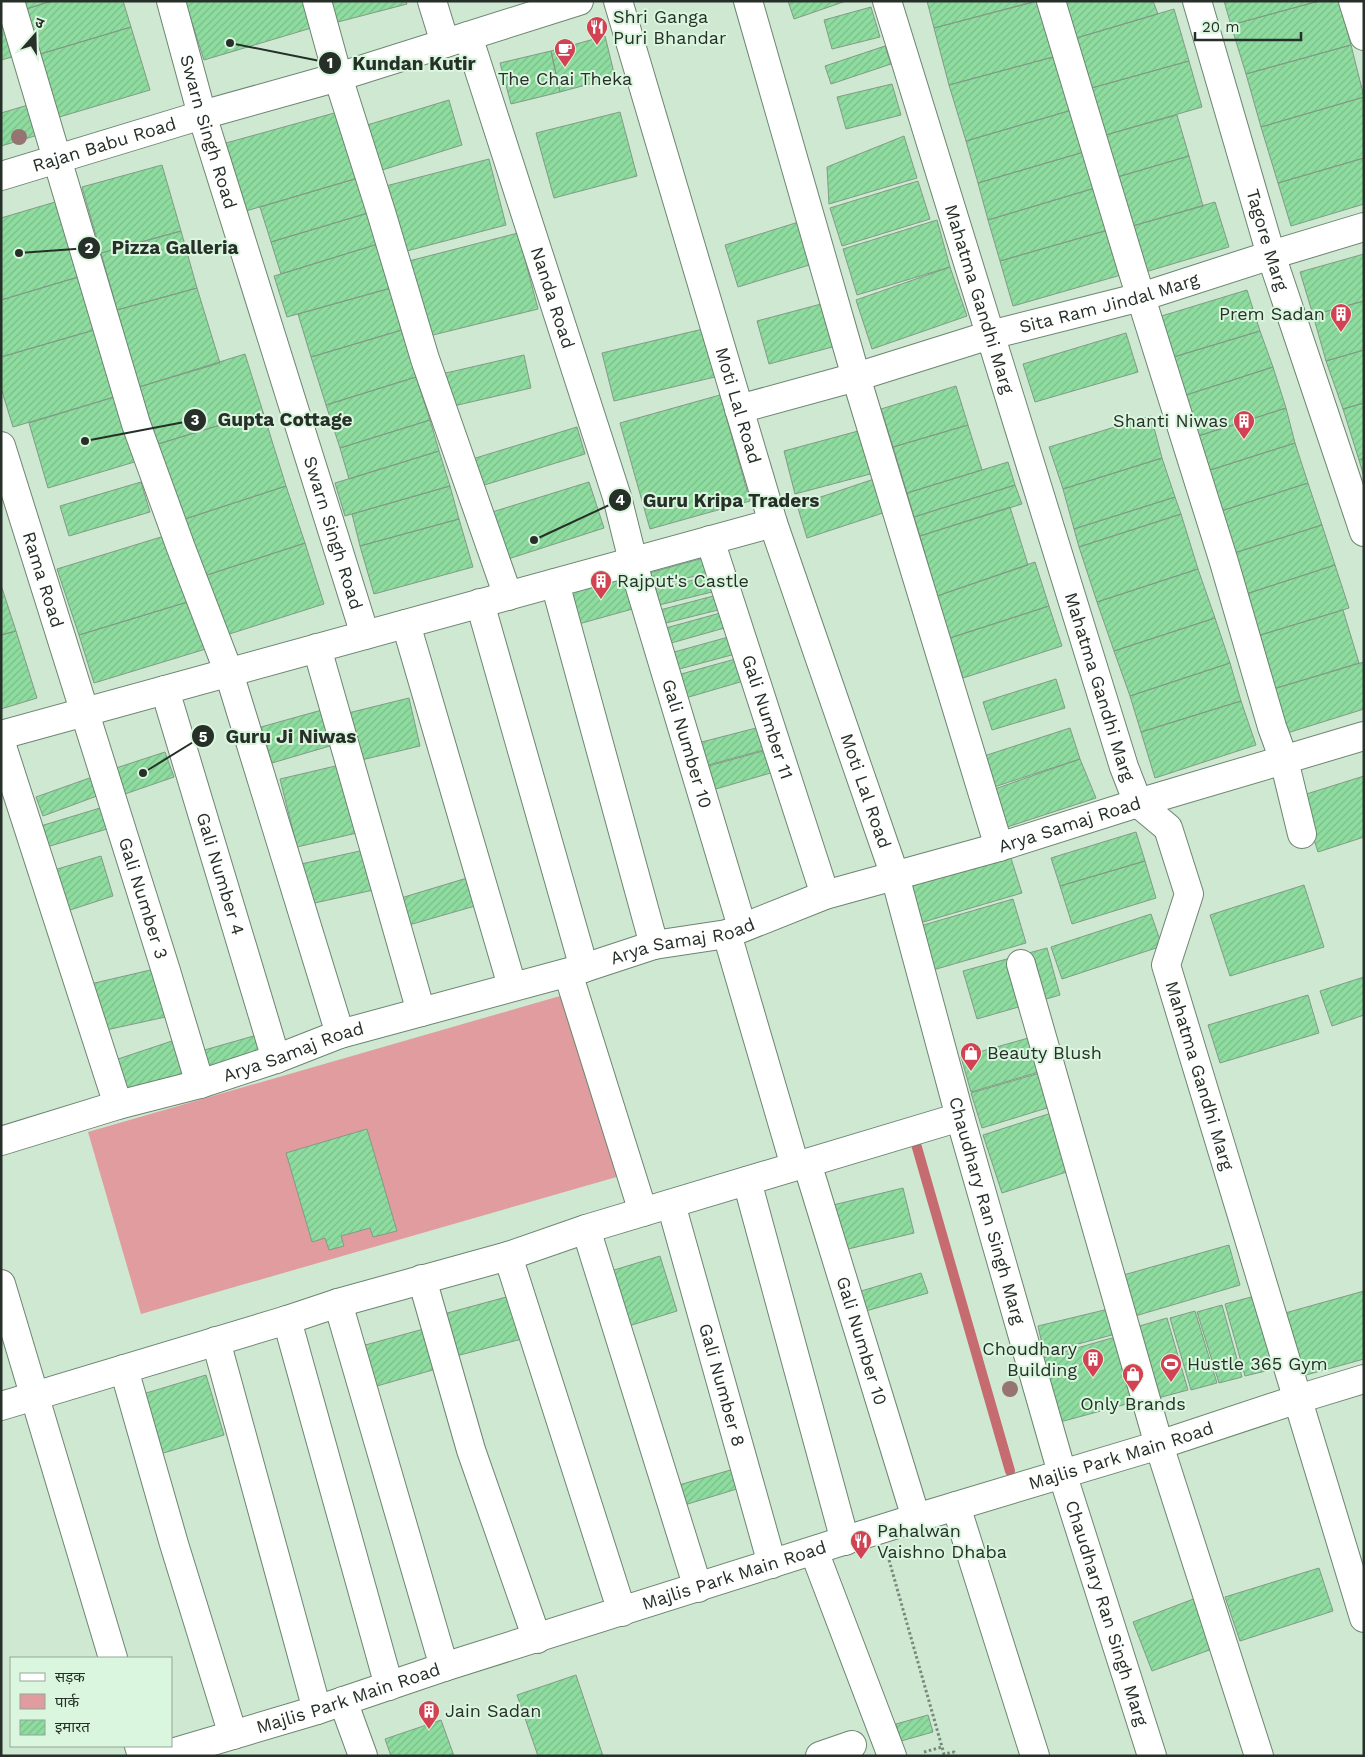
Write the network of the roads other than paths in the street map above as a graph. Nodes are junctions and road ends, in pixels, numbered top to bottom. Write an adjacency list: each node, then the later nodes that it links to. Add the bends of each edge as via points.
1 (10, 1): 16 (street)
2 (171, 1): 15 (street, Swarn Singh Road)
3 (318, 1): 14 (street)
4 (432, 1): 13 (street, Nanda Road)
5 (579, 1): 13 (street, Rajan Babu Road)
6 (618, 1): 23 (street, Moti Lal Road)
7 (748, 1): 22 (street)
8 (887, 1): 21 (street, Mahatma Gandhi Marg)
9 (1051, 1): 20 (street)
10 (1197, 1): 19 (street, Tagore Marg)
11 (1354, 1): 12 (street)
12 (1364, 36)
13 (457, 40): 14 (street, Rajan Babu Road); 28 (street, Nanda Road, via 617,497)
14 (338, 77): 15 (street, Rajan Babu Road); 30 (street, via 425,359)
15 (202, 115): 16 (street, Rajan Babu Road); 33 (street, Swarn Singh Road)
16 (56, 158): 17 (street, Rajan Babu Road); 35 (street, via 136,424)
17 (1, 176)
18 (1364, 227): 19 (street, Sita Ram Jindal Marg)
19 (1271, 255): 20 (street, Sita Ram Jindal Marg); 26 (street, Tagore Marg)
20 (1141, 297): 21 (street, Sita Ram Jindal Marg); 41 (street)
21 (990, 335): 22 (street, Sita Ram Jindal Marg); 42 (street, Mahatma Gandhi Marg, via 1121,758)
22 (856, 377): 23 (street, Sita Ram Jindal Marg); 44 (street)
23 (739, 409): 25 (street, Moti Lal Road)
24 (1, 446): 37 (street, Rama Road)
25 (773, 523): 27 (street); 45 (street, Moti Lal Road)
26 (1364, 532)
27 (710, 540): 28 (street); 46 (street, Gali Number 11)
28 (633, 561): 29 (street); 47 (street, Gali Number 10)
29 (555, 583): 30 (street); 48 (street)
30 (508, 596): 31 (street)
31 (480, 603): 32 (street); 50 (street)
32 (406, 624): 33 (street); 52 (street)
33 (365, 635): 34 (street)
34 (317, 648): 35 (street); 53 (street)
35 (229, 673): 36 (street); 54 (street)
36 (165, 690): 37 (street); 55 (street, Gali Number 4)
37 (85, 712): 38 (street); 56 (street, Gali Number 3)
38 (1, 735)
39 (1364, 736): 41 (street, Arya Samaj Road)
40 (1, 742): 57 (street)
41 (1284, 760): 42 (street, Arya Samaj Road); 43 (street)
42 (1138, 803): 44 (street, Arya Samaj Road); 74 (street, Mahatma Gandhi Marg, via 1168,828 1188,894 1166,966)
43 (1302, 834)
44 (999, 847): 45 (street, Arya Samaj Road)
45 (896, 876): 46 (street, Arya Samaj Road); 51 (street, Moti Lal Road)
46 (825, 895): 47 (street, Arya Samaj Road)
47 (734, 930): 48 (street, Arya Samaj Road); 60 (street, Gali Number 10)
48 (654, 945): 50 (street, Arya Samaj Road)
49 (1020, 964): 76 (street)
50 (576, 970): 52 (street, Arya Samaj Road); 63 (street)
51 (923, 980): 58 (street, Chaudhary Ran Singh Marg)
52 (512, 986): 53 (street, Arya Samaj Road)
53 (421, 1012): 54 (street, Arya Samaj Road)
54 (340, 1034): 55 (street, Arya Samaj Road)
55 (276, 1059): 56 (street, Arya Samaj Road)
56 (200, 1084): 57 (street, Arya Samaj Road)
57 (118, 1105): 59 (street, Arya Samaj Road)
58 (960, 1117): 60 (street); 77 (street, Chaudhary Ran Singh Marg)
59 (1, 1141)
60 (801, 1165): 61 (street); 79 (street, Gali Number 10)
61 (747, 1181): 62 (street); 80 (street)
62 (671, 1204): 63 (street); 82 (street, Gali Number 8)
63 (643, 1212): 64 (street)
64 (586, 1230): 65 (street); 83 (street)
65 (508, 1256): 66 (street); 84 (street)
66 (422, 1279): 68 (street); 86 (street, via 471,1450)
67 (1, 1285): 73 (street)
68 (338, 1303): 69 (street); 88 (street)
69 (287, 1320): 70 (street); 89 (street)
70 (216, 1341): 71 (street); 91 (street)
71 (124, 1369): 73 (street); 92 (street)
72 (1364, 1379): 74 (street, Majlis Park Main Road)
73 (34, 1396): 75 (street); 87 (street)
74 (1298, 1399): 76 (street, Majlis Park Main Road); 85 (street, Mahatma Gandhi Marg)
75 (1, 1406)
76 (1159, 1445): 77 (street, Majlis Park Main Road); 100 (street)
77 (1062, 1473): 78 (street, Majlis Park Main Road); 99 (street, Chaudhary Ran Singh Marg)
78 (956, 1506): 79 (street, Majlis Park Main Road); 98 (street)
79 (916, 1518): 80 (street, Majlis Park Main Road)
80 (845, 1541): 81 (street, Majlis Park Main Road)
81 (814, 1551): 82 (street, Majlis Park Main Road); 94 (street)
82 (772, 1564): 83 (street, Majlis Park Main Road)
83 (698, 1588): 84 (street, Majlis Park Main Road)
84 (622, 1612): 86 (street, Majlis Park Main Road)
85 (1364, 1618)
86 (537, 1638): 88 (street, Majlis Park Main Road)
87 (113, 1657)
88 (444, 1667): 89 (street, Majlis Park Main Road)
89 (389, 1686): 90 (street, Majlis Park Main Road)
90 (344, 1701): 91 (street, Majlis Park Main Road); 96 (street)
91 (317, 1710): 92 (street, Majlis Park Main Road)
92 (233, 1735): 95 (street, Majlis Park Main Road)
93 (852, 1744): 97 (street)
94 (906, 1755)
95 (163, 1756)
96 (362, 1756)
97 (820, 1756)
98 (1036, 1756)
99 (1152, 1756)
100 (1259, 1756)

